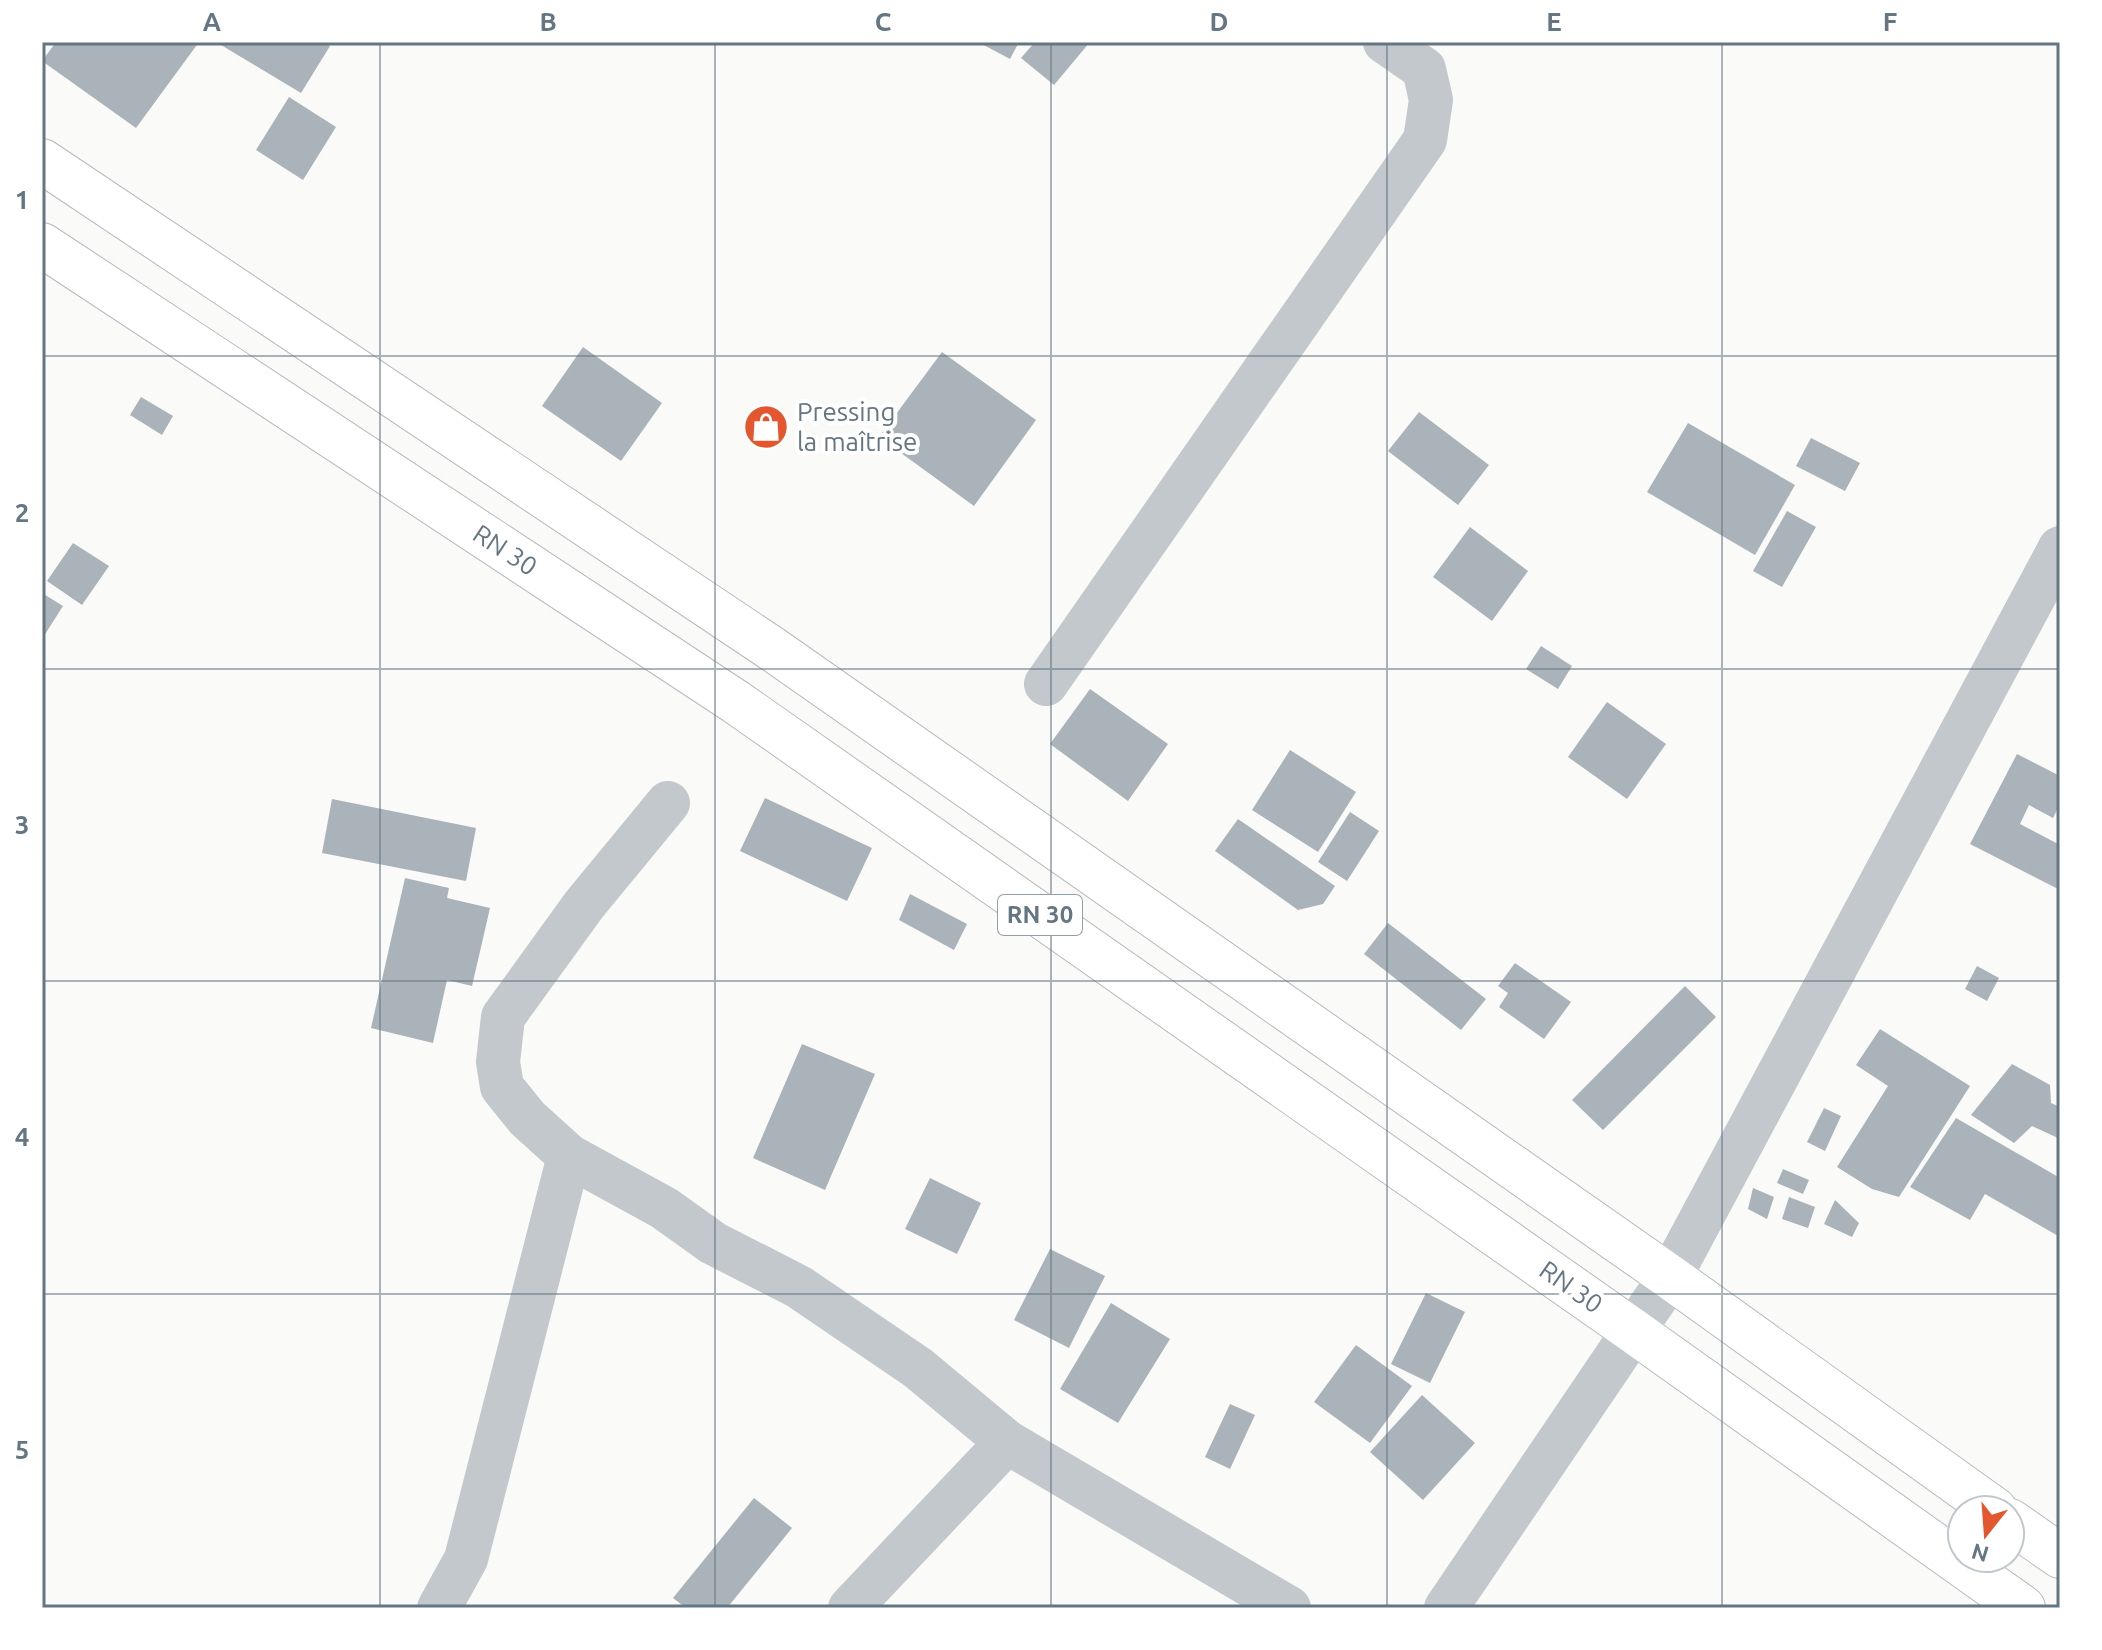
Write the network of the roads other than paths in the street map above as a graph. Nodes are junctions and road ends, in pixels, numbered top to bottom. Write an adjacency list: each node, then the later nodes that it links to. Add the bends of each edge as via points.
1 (1385, 42): 5 (street, via 1424,69 1431,100 1425,140)
2 (42, 161): 8 (main road, RN 30, via 771,648)
3 (42, 245): 9 (main road, RN 30 / RN 30, via 736,702)
4 (2060, 548): 8 (street)
5 (1046, 684)
6 (668, 803): 7 (street, via 584,905 503,1017 498,1062 502,1087)
7 (569, 1156): 10 (street, via 664,1208 713,1243 799,1287 918,1368); 14 (street, via 466,1559)
8 (1670, 1277): 9 (street); 11 (main road, RN 30)
9 (1632, 1330): 17 (street); 18 (main road, RN 30 / RN 30)
10 (1007, 1442): 15 (street); 16 (street)
11 (1973, 1494)
12 (2026, 1532): 13 (main road)
13 (2060, 1556)
14 (439, 1608)
15 (850, 1608)
16 (1289, 1608)
17 (1446, 1608)
18 (2023, 1608)

